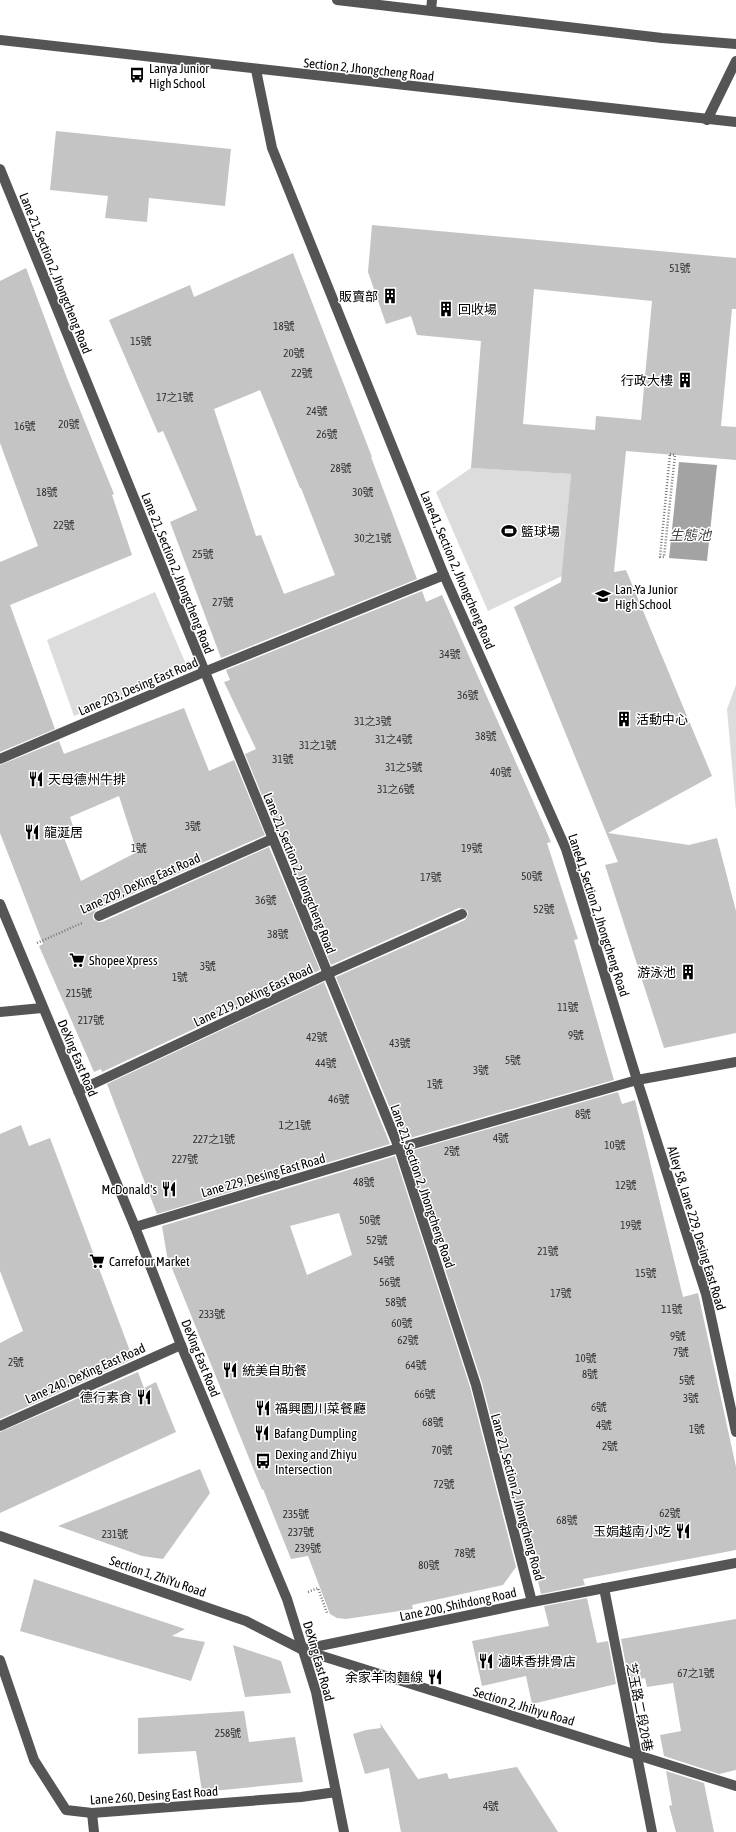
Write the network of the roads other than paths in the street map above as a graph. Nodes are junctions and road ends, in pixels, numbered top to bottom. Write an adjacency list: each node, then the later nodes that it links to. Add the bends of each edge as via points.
1 (338, 0): 2 (street)
2 (431, 5): 4 (street, via 662,38)
3 (0, 40): 6 (street, Section 2, Jhongcheng Road)
4 (736, 44)
5 (736, 61): 7 (street)
6 (256, 70): 7 (street, Section 2, Jhongcheng Road); 10 (street, Lane41, Section 2, Jhongcheng Road, via 272,148)
7 (707, 120): 8 (street, Section 2, Jhongcheng Road)
8 (736, 122)
9 (0, 169): 11 (street, Lane 21, Section 2, Jhongcheng Road)
10 (444, 575): 11 (street, Lane 203, Desing East Road); 21 (street, Lane41, Section 2, Jhongcheng Road, via 566,849)
11 (204, 672): 12 (street, Lane 203, Desing East Road); 13 (street, Lane 21, Section 2, Jhongcheng Road)
12 (0, 759)
13 (272, 839): 16 (street, Lane 209, DeXing East Road); 17 (street, Lane 21, Section 2, Jhongcheng Road)
14 (0, 904): 18 (street, DeXing East Road)
15 (462, 914): 17 (street, Lane 219, DeXing East Road)
16 (99, 916)
17 (327, 974): 22 (street, Lane 219, DeXing East Road); 23 (street, Lane 21, Section 2, Jhongcheng Road)
18 (42, 1008): 19 (street); 22 (street, DeXing East Road)
19 (0, 1012)
20 (736, 1062): 21 (street, Lane 229, Desing East Road)
21 (637, 1080): 23 (street, Lane 229, Desing East Road); 27 (street, Alley 58, Lane 229, Desing East Road, via 706,1294)
22 (78, 1091): 24 (street, DeXing East Road)
23 (399, 1148): 24 (street, Lane 229, Desing East Road); 31 (street, Lane 21, Section 2, Jhongcheng Road, via 476,1385)
24 (135, 1227): 25 (street, DeXing East Road)
25 (181, 1345): 26 (street, Lane 240, DeXing East Road); 32 (street, DeXing East Road, via 287,1600)
26 (0, 1426)
27 (736, 1432)
28 (0, 1536): 32 (street, Section 1, ZhiYu Road, via 246,1621)
29 (736, 1563): 30 (street, Lane 200, Shihdong Road)
30 (604, 1588): 31 (street, Lane 200, Shihdong Road); 34 (street, 芝玉路二段20巷)
31 (532, 1602): 32 (street, Lane 200, Shihdong Road)
32 (303, 1650): 34 (street, Section 2, Jhihyu Road); 36 (street, DeXing East Road, via 316,1692)
33 (0, 1660): 37 (street, Lane 260, Desing East Road, via 34,1760 66,1810)
34 (636, 1755): 35 (street, Section 2, Jhihyu Road); 40 (street, 芝玉路二段20巷)
35 (736, 1786)
36 (336, 1792): 37 (street, Lane 260, Desing East Road, via 302,1797); 39 (street, DeXing East Road)
37 (92, 1813): 38 (street)
38 (94, 1832)
39 (344, 1832)
40 (652, 1832)

